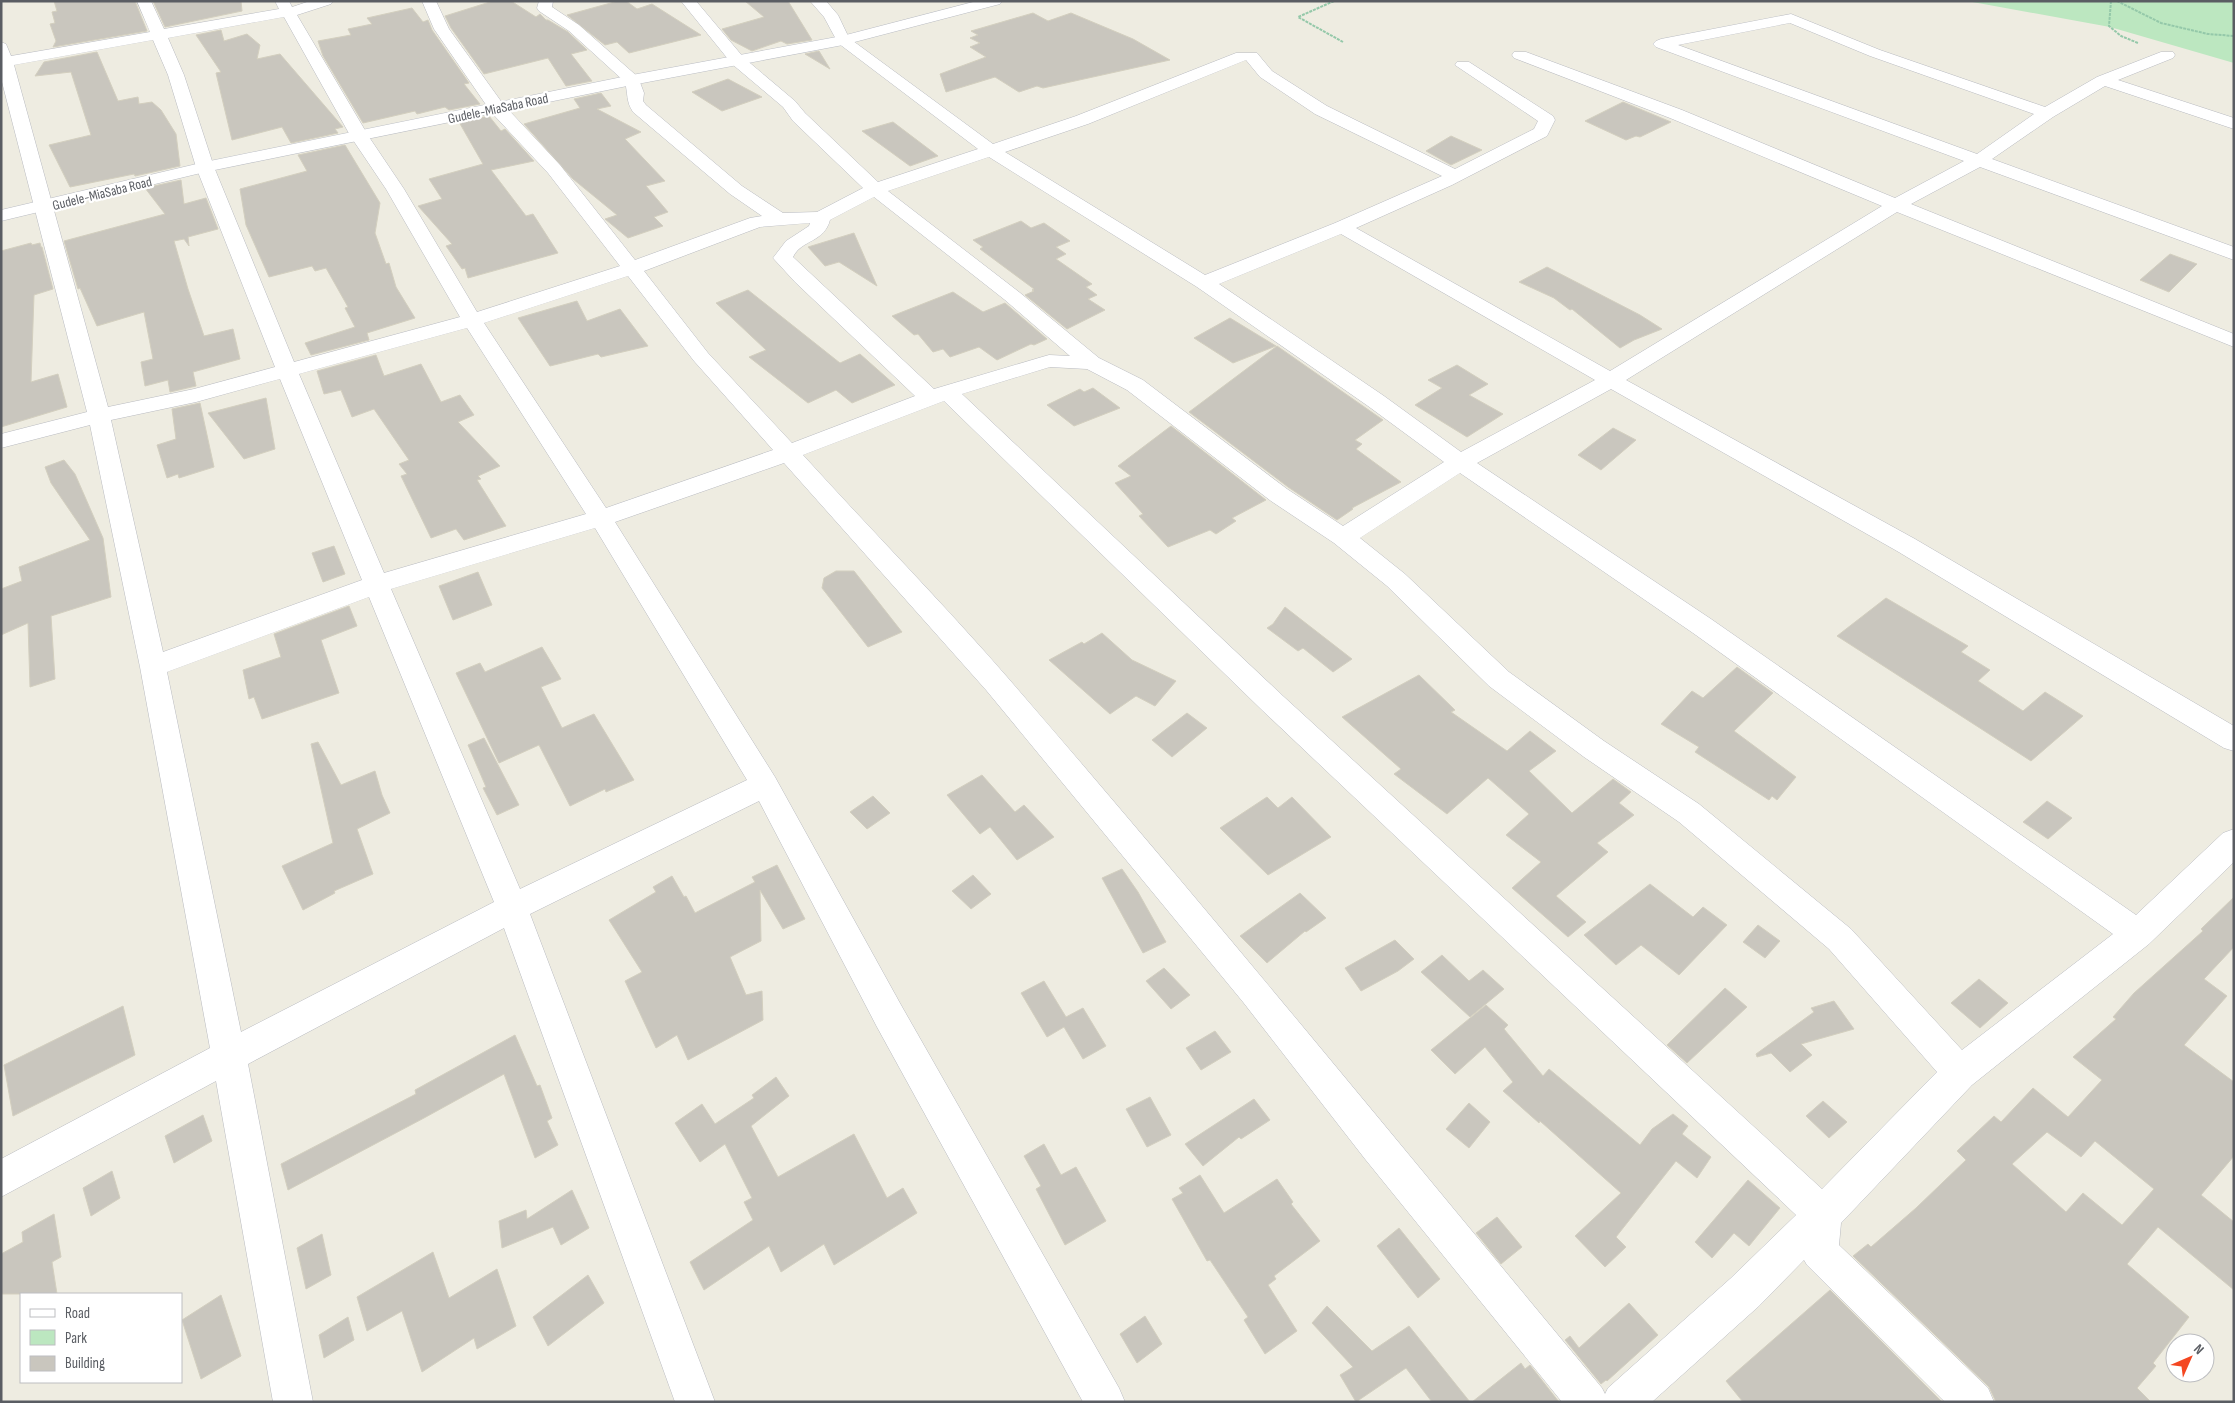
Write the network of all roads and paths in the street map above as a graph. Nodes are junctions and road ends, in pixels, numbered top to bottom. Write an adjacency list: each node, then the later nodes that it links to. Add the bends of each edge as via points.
1 (144, 1): 13 (street)
2 (326, 1): 12 (street)
3 (429, 1): 24 (street, via 442,28)
4 (546, 1): 22 (street, via 544,8 574,28)
5 (688, 1): 20 (street)
6 (816, 1): 15 (street, via 831,15)
7 (995, 1): 11 (street, Gudele-MiaSaba Road)
8 (1334, 1): 16 (path, via 1298,17)
9 (2111, 1): 18 (path, via 2109,26 2121,36)
10 (2117, 1): 14 (path, via 2161,23 2208,34)
11 (972, 4): 15 (street, Gudele-MiaSaba Road)
12 (286, 7): 13 (street); 27 (street)
13 (159, 34): 19 (street); 30 (street, via 176,75)
14 (2234, 36)
15 (843, 40): 20 (street, Gudele-MiaSaba Road); 28 (street)
16 (1342, 42)
17 (1520, 55): 33 (street, via 1676,114)
18 (2168, 55): 23 (street)
19 (2, 57): 34 (street)
20 (738, 61): 22 (street, Gudele-MiaSaba Road); 32 (street, via 789,104)
21 (1463, 65): 31 (street, via 1547,120 1541,132)
22 (632, 80): 24 (street, Gudele-MiaSaba Road); 37 (street, via 639,108 736,190)
23 (2103, 80): 25 (street); 26 (street)
24 (498, 108): 27 (street, Gudele-MiaSaba Road); 40 (street, via 554,169)
25 (2046, 114): 29 (street); 29 (street, via 1874,53 1791,18 1661,44)
26 (2234, 124)
27 (360, 137): 30 (street, Gudele-MiaSaba Road); 42 (street, via 396,189)
28 (990, 150): 31 (street, via 1082,120 1247,56 1266,74 1321,110); 32 (street); 41 (street)
29 (1979, 160): 33 (street); 39 (street)
30 (205, 167): 34 (street, Gudele-MiaSaba Road); 45 (street)
31 (1455, 176): 38 (street)
32 (875, 189): 36 (street); 44 (street, via 1012,296)
33 (1896, 205): 43 (street); 46 (street)
34 (43, 207): 35 (street, Gudele-MiaSaba Road); 48 (street)
35 (1, 216)
36 (821, 217): 37 (street); 47 (street, via 818,229 791,246 783,258)
37 (779, 219): 40 (street, via 757,222)
38 (1342, 227): 41 (street); 46 (street, via 1456,295)
39 (2234, 254)
40 (630, 269): 42 (street); 50 (street, via 701,357)
41 (1204, 284): 51 (street)
42 (472, 320): 45 (street); 52 (street)
43 (2234, 341)
44 (1091, 364): 47 (street, via 1050,361); 53 (street, via 1135,385 1279,495)
45 (287, 371): 48 (street); 54 (street)
46 (1611, 380): 51 (street); 56 (street, via 1985,590)
47 (939, 396): 50 (street); 64 (street, via 1092,532)
48 (98, 416): 49 (street); 55 (street)
49 (1, 441)
50 (788, 453): 52 (street); 68 (street, via 996,683 1249,984)
51 (1460, 462): 53 (street); 60 (street, via 1702,626)
52 (601, 518): 54 (street); 57 (street)
53 (1342, 536): 62 (street, via 1396,580 1499,679 1689,813 1840,939)
54 (378, 584): 55 (street); 59 (street)
55 (153, 667): 61 (street)
56 (2234, 740)
57 (766, 785): 59 (street); 67 (street, via 894,1024)
58 (2234, 842): 60 (street)
59 (512, 908): 61 (street); 66 (street)
60 (2138, 934): 62 (street)
61 (229, 1056): 63 (street); 65 (street)
62 (1960, 1073): 64 (street)
63 (1, 1179)
64 (1823, 1215): 69 (street, via 1737,1299); 70 (street, via 1820,1252)
65 (293, 1402)
66 (695, 1402)
67 (1105, 1402)
68 (1588, 1402)
69 (1622, 1402)
70 (1974, 1402)

